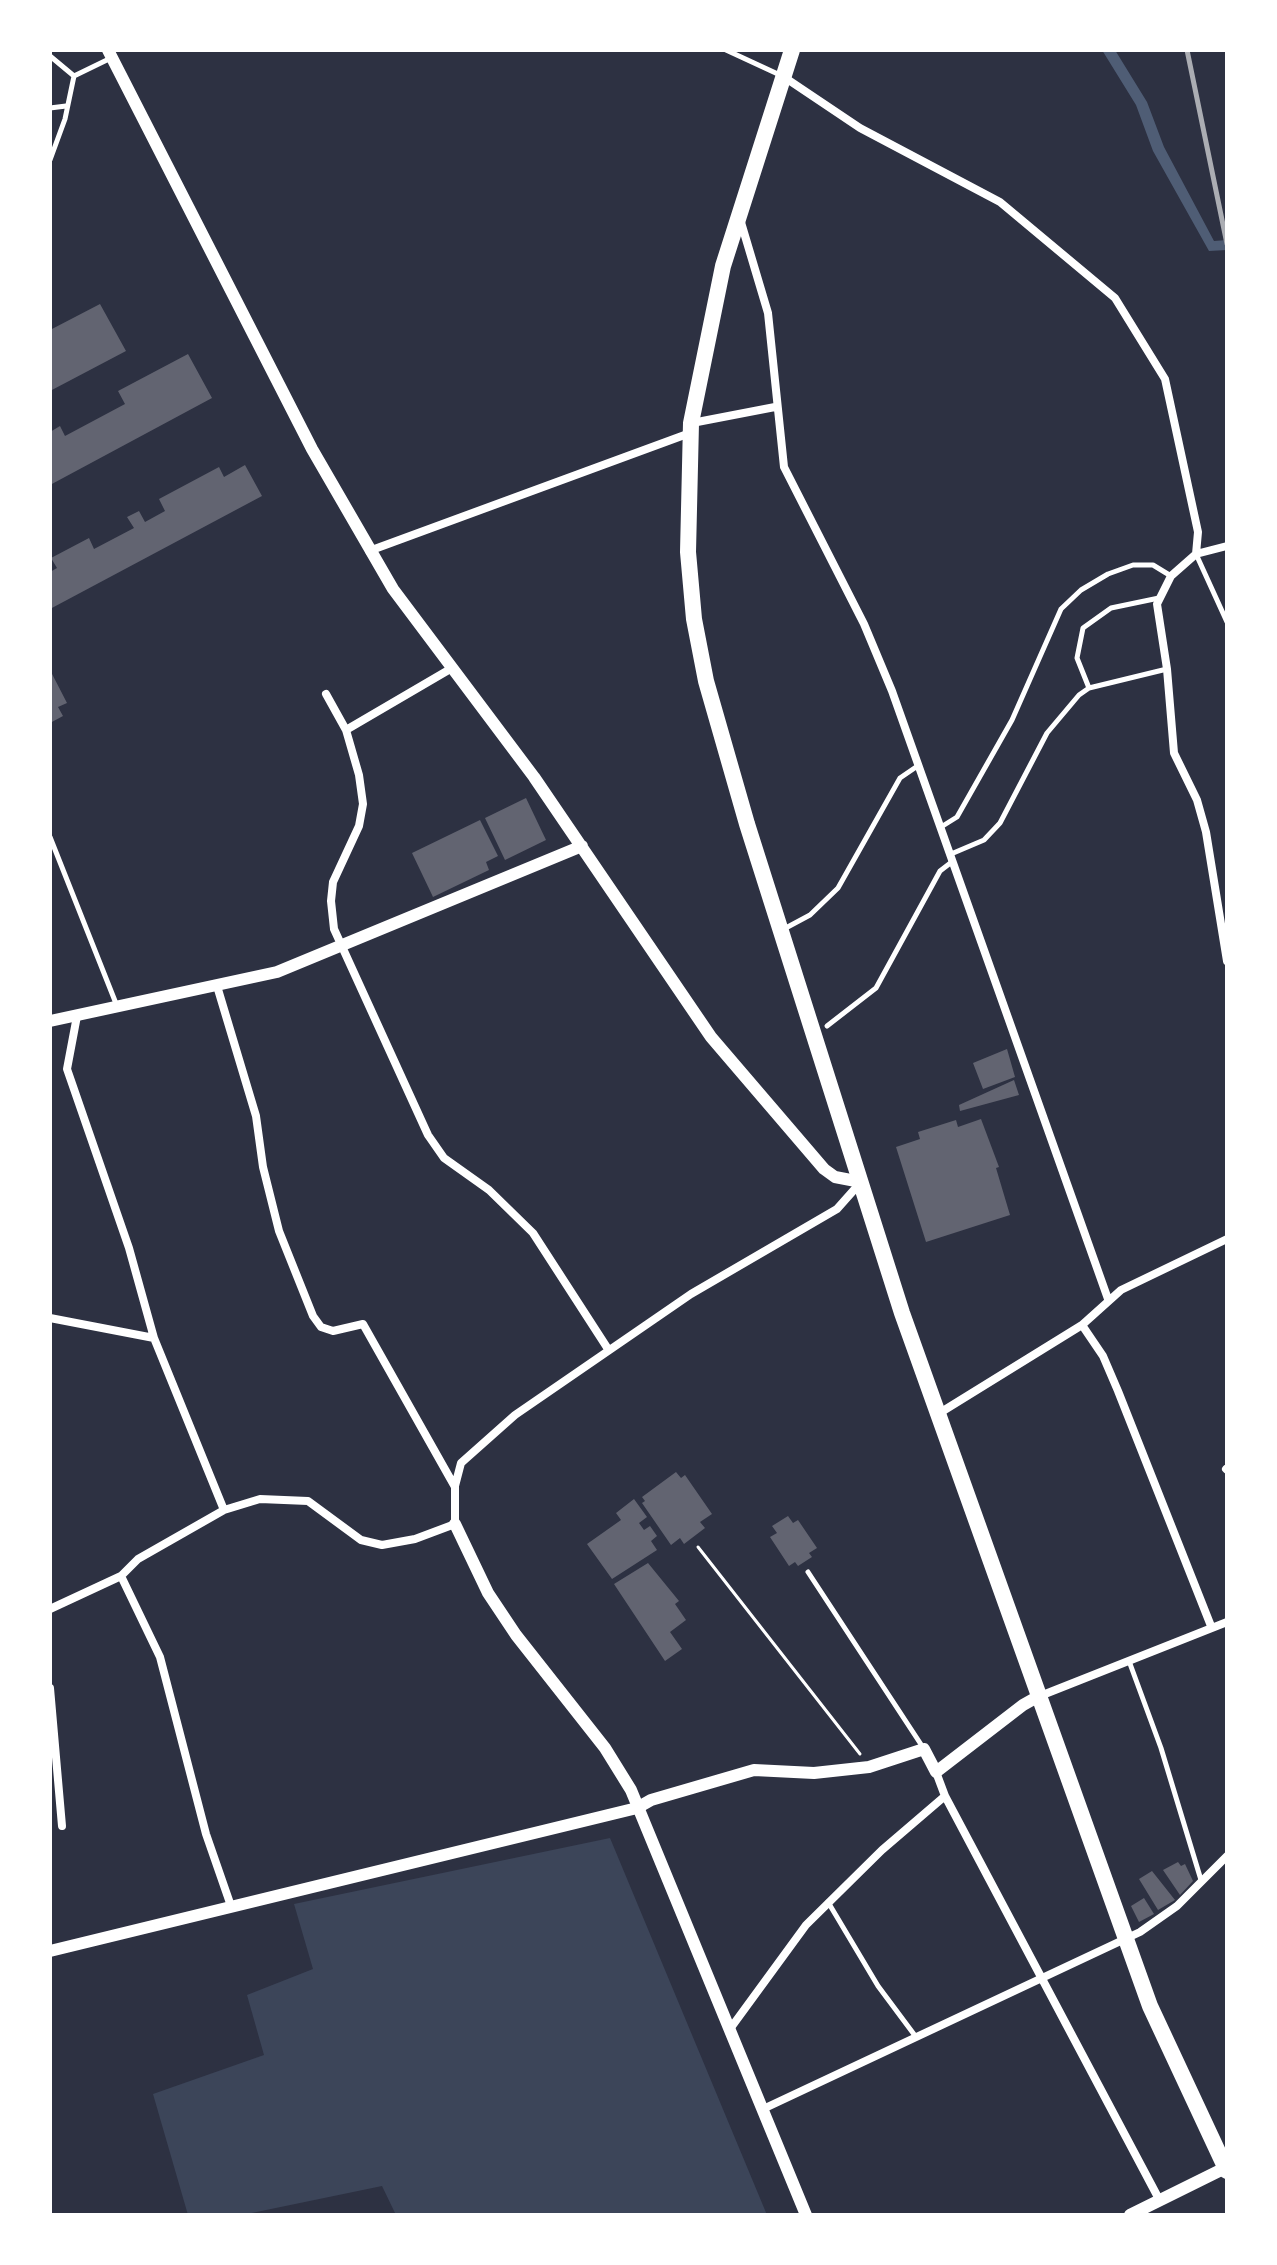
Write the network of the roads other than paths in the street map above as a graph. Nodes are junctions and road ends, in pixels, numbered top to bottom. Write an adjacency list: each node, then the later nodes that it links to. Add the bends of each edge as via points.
1 (726, 50): 6 (lane)
2 (792, 50): 6 (highway)
3 (110, 54): 5 (lane); 14 (street)
4 (50, 56): 5 (lane)
5 (74, 76): 7 (lane)
6 (783, 77): 10 (highway); 15 (street, via 860,128 981,189 1115,298 1165,379 1192,494)
7 (66, 106): 8 (lane); 9 (lane)
8 (50, 108)
9 (50, 160)
10 (738, 215): 11 (street, via 768,313); 12 (highway, via 706,335)
11 (775, 407): 12 (street); 24 (street, via 784,467 864,624)
12 (690, 428): 14 (street); 31 (highway, via 688,552 694,619 722,739)
13 (1227, 546): 15 (street)
14 (369, 551): 19 (street)
15 (1196, 554): 16 (street); 18 (lane)
16 (1171, 576): 17 (street); 25 (lane, via 1153,565 1133,565 1081,590 1061,609 1012,720 957,817)
17 (1160, 598): 20 (street); 21 (lane, via 1111,608 1083,628 1077,658)
18 (1227, 622)
19 (452, 668): 23 (street); 27 (street)
20 (1167, 669): 21 (lane); 30 (street, via 1174,753 1197,800)
21 (1089, 688): 28 (lane, via 1047,733 1000,823 984,840)
22 (326, 694): 23 (street)
23 (346, 730): 32 (street, via 363,804 359,826 333,882 331,917)
24 (919, 765): 25 (street); 31 (lane, via 900,778 838,888 810,915)
25 (941, 827): 28 (street)
26 (50, 837): 35 (lane)
27 (582, 846): 32 (street); 39 (street, via 711,1037 824,1169)
28 (952, 857): 38 (lane, via 876,988); 41 (street)
29 (1227, 898): 30 (street)
30 (1219, 908): 33 (street)
31 (781, 930): 39 (highway)
32 (343, 947): 34 (street, via 277,972); 45 (street, via 428,1135 444,1158 489,1190 533,1233)
33 (1227, 961)
34 (217, 986): 35 (street); 47 (street, via 256,1116 279,1231 313,1316 333,1331 363,1324)
35 (117, 1007): 36 (street)
36 (77, 1016): 37 (street); 44 (street, via 67,1069)
37 (50, 1021)
38 (827, 1026)
39 (861, 1182): 45 (street, via 837,1209); 46 (highway)
40 (1227, 1239): 41 (street)
41 (1108, 1299): 43 (street)
42 (50, 1318): 44 (street)
43 (1082, 1325): 46 (street); 54 (street, via 1103,1356)
44 (154, 1338): 48 (street)
45 (608, 1349): 47 (street, via 483,1443 461,1463)
46 (937, 1414): 57 (highway)
47 (455, 1487): 49 (street)
48 (224, 1510): 49 (street, via 260,1499 308,1501 361,1540 382,1545); 51 (street, via 138,1559)
49 (455, 1524): 61 (street, via 488,1593 605,1748)
50 (808, 1572): 58 (lane)
51 (121, 1576): 52 (street); 66 (street, via 160,1657 206,1834)
52 (50, 1609)
53 (1227, 1622): 54 (street)
54 (1211, 1626): 55 (street)
55 (1129, 1659): 57 (street); 64 (lane)
56 (50, 1688): 62 (street)
57 (1039, 1696): 59 (street); 67 (highway)
58 (924, 1749): 59 (street); 61 (street, via 869,1767 814,1773 754,1770)
59 (936, 1772): 60 (street)
60 (945, 1796): 65 (street); 69 (street)
61 (637, 1808): 66 (street); 70 (street)
62 (62, 1826)
63 (1227, 1856): 64 (street)
64 (1201, 1880): 67 (street, via 1177,1906)
65 (828, 1902): 70 (street, via 781,1956); 71 (lane, via 878,1986)
66 (231, 1906): 68 (street)
67 (1125, 1939): 69 (street); 73 (highway, via 1184,2085)
68 (50, 1951)
69 (1043, 1977): 71 (street); 74 (street)
70 (730, 2029): 72 (street)
71 (917, 2038): 72 (street)
72 (763, 2109): 75 (street)
73 (1226, 2170): 74 (street)
74 (1160, 2201): 76 (street)
75 (806, 2215)
76 (1130, 2215)

